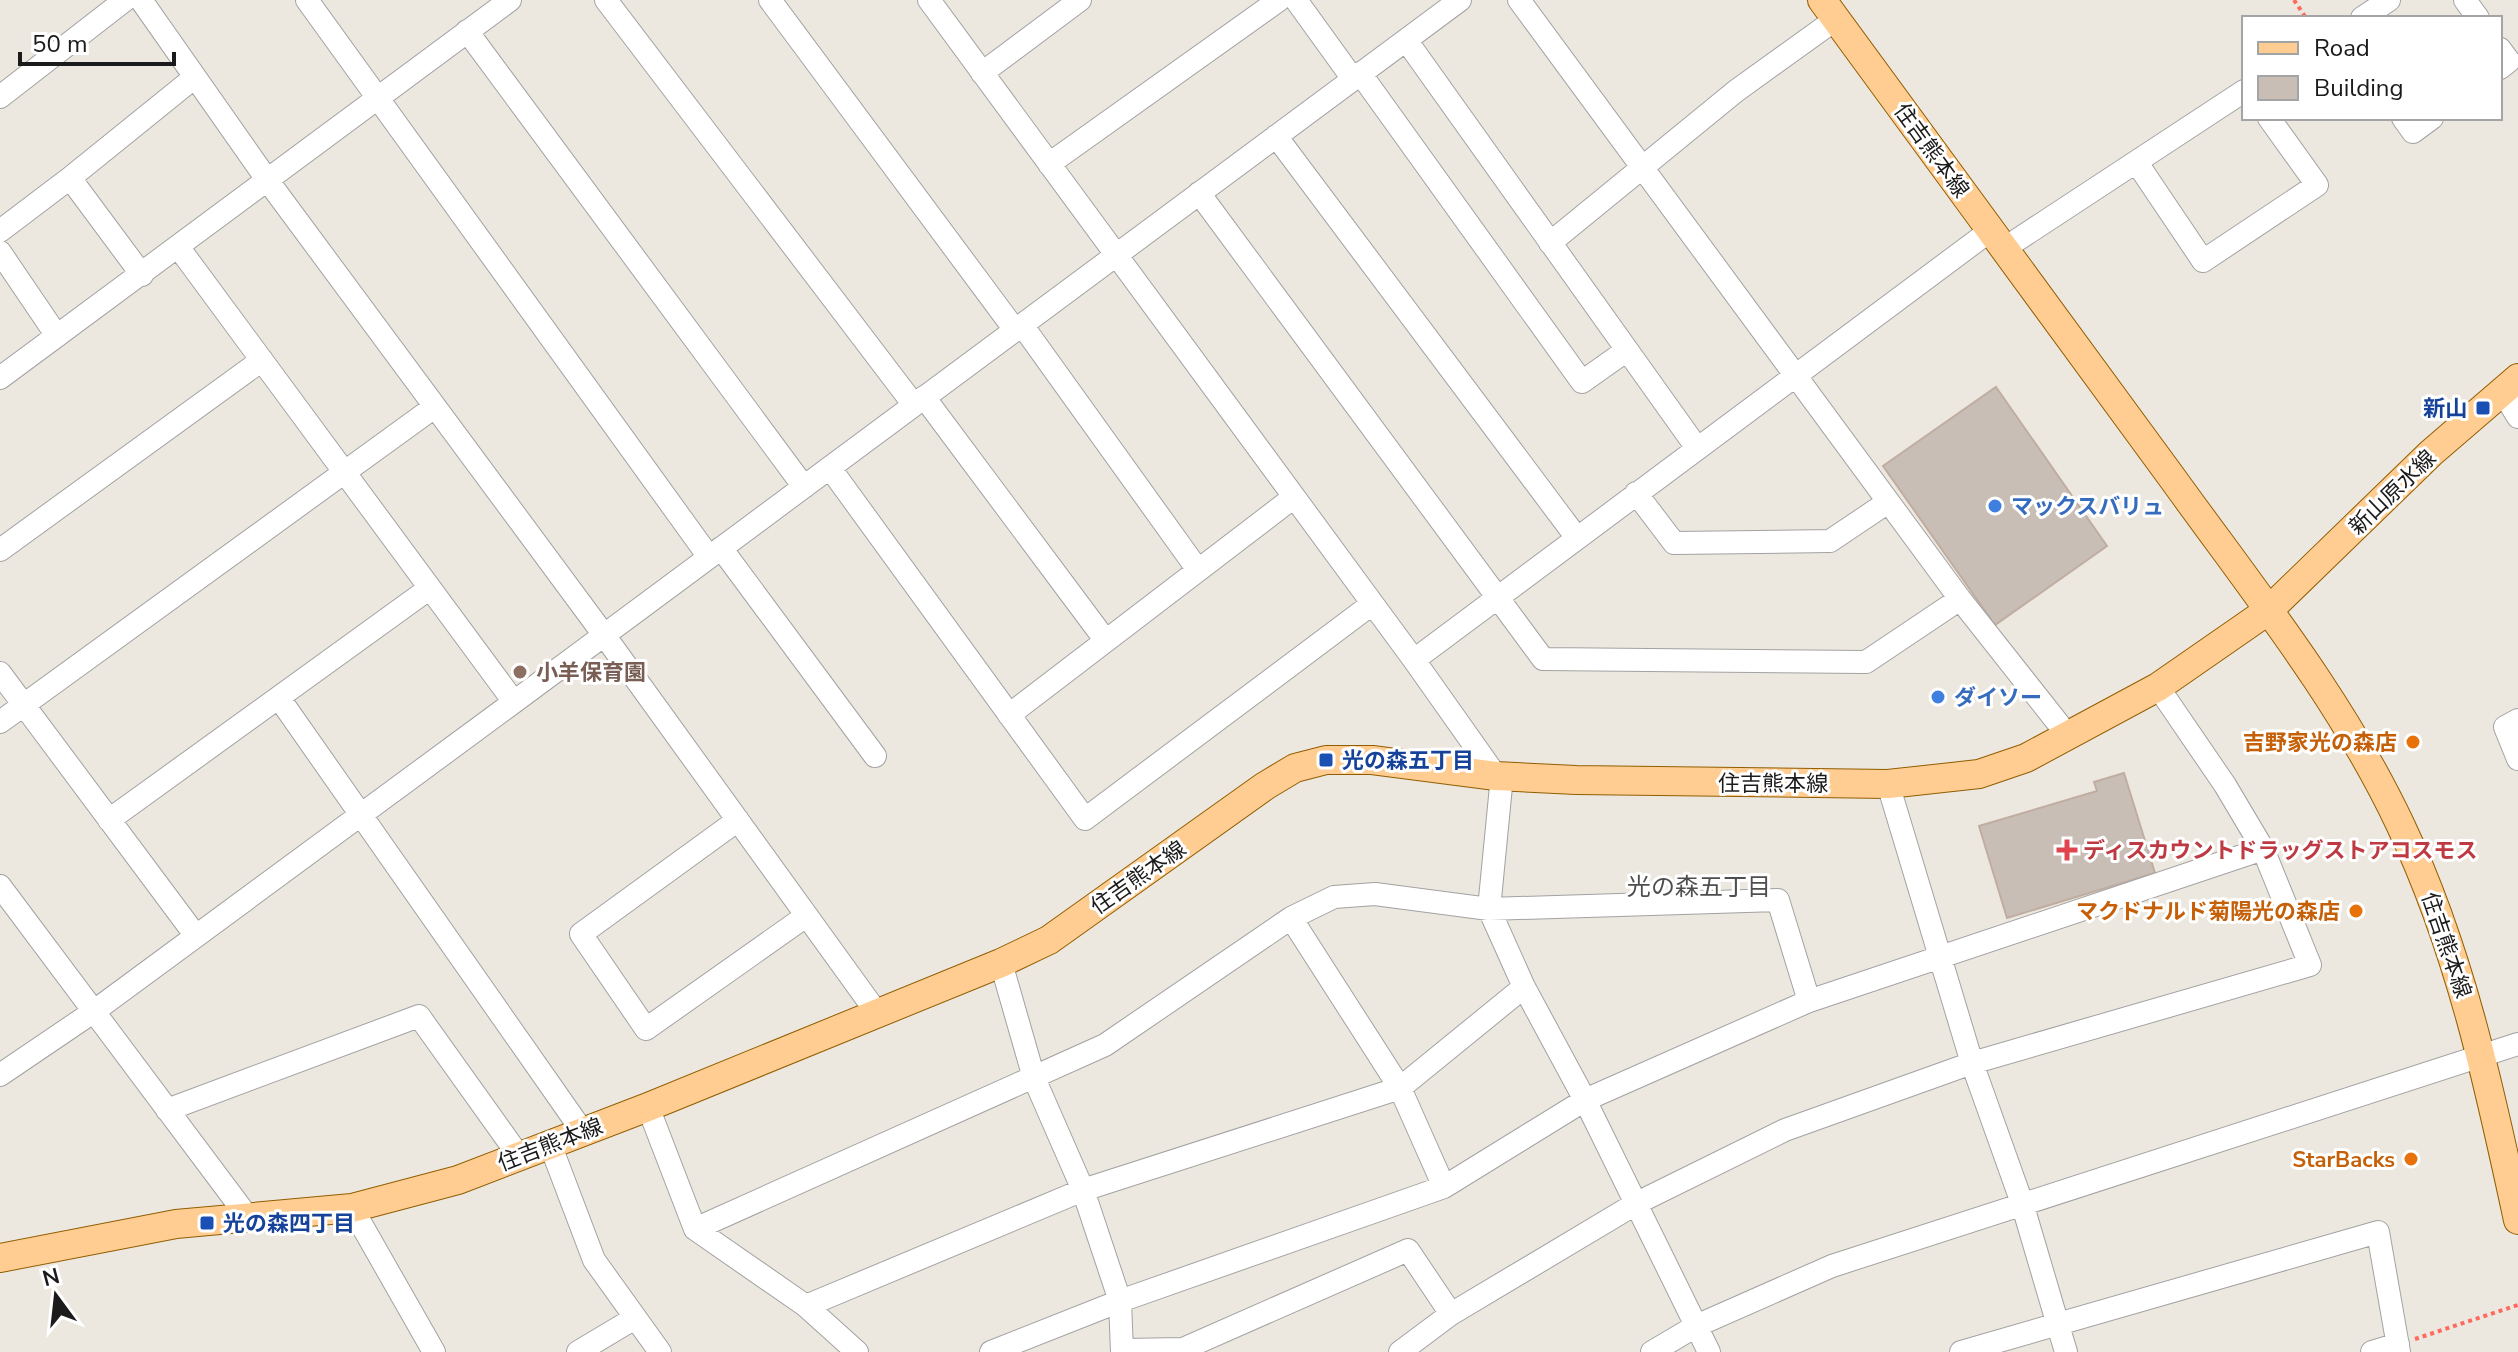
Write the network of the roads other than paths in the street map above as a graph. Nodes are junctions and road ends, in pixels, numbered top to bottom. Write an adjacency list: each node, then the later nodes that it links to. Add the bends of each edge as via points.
1 (125, 0): 24 (street)
2 (141, 0): 22 (street)
3 (307, 0): 25 (street)
4 (510, 0): 16 (street)
5 (606, 0): 50 (street)
6 (770, 0): 43 (street)
7 (929, 0): 20 (street)
8 (1080, 0): 20 (street)
9 (1279, 0): 31 (street)
10 (1296, 0): 21 (street)
11 (1460, 0): 17 (street)
12 (1519, 0): 32 (street)
13 (2389, 0): 15 (street)
14 (1829, 10): 32 (street, via 1789,51); 37 (main road, 住吉熊本線)
15 (2365, 16)
16 (467, 31): 25 (street); 56 (street)
17 (1406, 40): 21 (street); 38 (street)
18 (2502, 52): 19 (street, via 2509,61)
19 (2502, 66)
20 (982, 73): 31 (street)
21 (1357, 76): 29 (street); 45 (street, via 1582,382)
22 (195, 77): 33 (street); 34 (street)
23 (2242, 92): 30 (street)
24 (0, 97)
25 (379, 99): 34 (street); 62 (street)
26 (2270, 120): 30 (street, via 2317,185 2203,261)
27 (2404, 120): 28 (street, via 2413,132)
28 (2429, 120)
29 (1276, 136): 35 (street); 60 (street)
30 (2137, 163): 37 (street)
31 (1049, 164): 41 (street)
32 (1641, 166): 38 (street); 47 (street)
33 (70, 178): 36 (street); 42 (street)
34 (268, 181): 39 (street); 51 (street)
35 (1199, 193): 41 (street); 65 (street)
36 (0, 231)
37 (1998, 239): 47 (street); 68 (main road, 住吉熊本線)
38 (1550, 243): 45 (street)
39 (179, 248): 42 (street); 46 (street)
40 (0, 252): 44 (street)
41 (1116, 255): 43 (street); 58 (street)
42 (142, 275): 44 (street)
43 (1018, 328): 50 (street); 63 (street)
44 (57, 336): 48 (street)
45 (1627, 350): 53 (street)
46 (262, 360): 55 (street); 61 (street)
47 (1796, 374): 53 (street); 59 (street)
48 (0, 378)
49 (2510, 384): 52 (street); 68 (main road, 新山原水線)
50 (919, 401): 54 (street); 70 (street)
51 (433, 408): 55 (street); 69 (street)
52 (2518, 417)
53 (1697, 448): 57 (street)
54 (830, 468): 56 (street); 77 (street)
55 (345, 472): 64 (street); 76 (street)
56 (804, 487): 62 (street)
57 (1636, 493): 59 (street, via 1674,543 1830,541); 60 (street)
58 (1294, 497): 63 (street); 67 (street)
59 (1888, 502): 66 (street)
60 (1577, 538): 65 (street)
61 (0, 550)
62 (715, 553): 69 (street); 81 (street)
63 (1198, 570): 70 (street)
64 (430, 588): 74 (street); 75 (street)
65 (1497, 598): 66 (street, via 1543,659 1850,662 1866,662); 71 (street)
66 (1960, 599): 80 (street)
67 (1372, 604): 71 (street); 77 (street, via 1085,819)
68 (2269, 610): 73 (main road, 住吉熊本線); 101 (main road, 住吉熊本線, via 2361,749 2399,822 2432,896)
69 (604, 635): 75 (street); 87 (street)
70 (1106, 641): 77 (street)
71 (1414, 660): 83 (street)
72 (0, 673): 76 (street)
73 (2158, 687): 80 (main road, 住吉熊本線); 88 (street)
74 (279, 698): 85 (street); 86 (street)
75 (514, 702): 85 (street)
76 (24, 705): 79 (street); 86 (street)
77 (1009, 715)
78 (2518, 720): 82 (street, via 2505,727)
79 (0, 722)
80 (2069, 737): 84 (main road, 住吉熊本線, via 1979,774)
81 (875, 756)
82 (2518, 759)
83 (1499, 776): 84 (main road, 住吉熊本線); 90 (street); 95 (main road, 住吉熊本線, via 1372,760 1326,760 1295,768 1049,940)
84 (1888, 784): 94 (street)
85 (360, 814): 93 (street); 109 (street)
86 (109, 820): 93 (street)
87 (738, 820): 91 (street); 91 (street, via 581,934 646,1029)
88 (2263, 849): 94 (street); 102 (street, via 2310,965)
89 (0, 886): 98 (street)
90 (1489, 909): 92 (street, via 1375,894 1334,897); 96 (street); 97 (street, via 1778,900)
91 (806, 916): 99 (street)
92 (1291, 918): 104 (street, via 1105,1045); 105 (street)
93 (196, 936): 98 (street)
94 (1939, 955): 97 (street); 102 (street)
95 (1001, 963): 99 (main road, 住吉熊本線); 104 (street)
96 (1524, 987): 105 (street); 106 (street)
97 (1809, 1001): 106 (street)
98 (93, 1012): 103 (street); 108 (street)
99 (877, 1013): 107 (main road, 住吉熊本線)
100 (2518, 1044): 101 (street)
101 (2482, 1056): 115 (street); 118 (main road, 住吉熊本線)
102 (1972, 1063): 114 (street, via 1785,1130); 115 (street)
103 (0, 1075)
104 (1034, 1078): 113 (street); 119 (street)
105 (1400, 1088): 112 (street); 113 (street)
106 (1585, 1100): 112 (street); 114 (street)
107 (648, 1107): 109 (main road, 住吉熊本線); 119 (street)
108 (167, 1110): 111 (street, via 419,1016); 117 (street)
109 (583, 1132): 110 (main road, 住吉熊本線)
110 (550, 1144): 111 (main road, 住吉熊本線); 124 (street, via 594,1260)
111 (519, 1156): 116 (main road, 住吉熊本線, via 458,1180)
112 (1444, 1187): 121 (street)
113 (1083, 1190): 121 (street); 122 (street)
114 (1637, 1203): 123 (street); 126 (street)
115 (2022, 1203): 125 (street); 126 (street, via 1832,1266)
116 (352, 1208): 117 (main road, 住吉熊本線); 129 (street)
117 (250, 1220): 120 (main road, 住吉熊本線, via 176,1224)
118 (2518, 1220)
119 (695, 1229): 122 (street)
120 (0, 1258)
121 (1120, 1301): 128 (street); 133 (street)
122 (806, 1306): 132 (street)
123 (1451, 1314): 128 (street, via 1408,1250 1183,1349); 134 (street)
124 (635, 1318): 130 (street); 131 (street)
125 (2056, 1323): 127 (street, via 2378,1232); 137 (street); 138 (street)
126 (1696, 1326): 135 (street); 136 (street)
127 (2399, 1348): 139 (street)
128 (1122, 1351)
129 (434, 1352)
130 (578, 1352)
131 (660, 1352)
132 (857, 1352)
133 (991, 1352)
134 (1400, 1352)
135 (1652, 1352)
136 (1709, 1352)
137 (1961, 1352)
138 (2066, 1352)
139 (2372, 1352)

